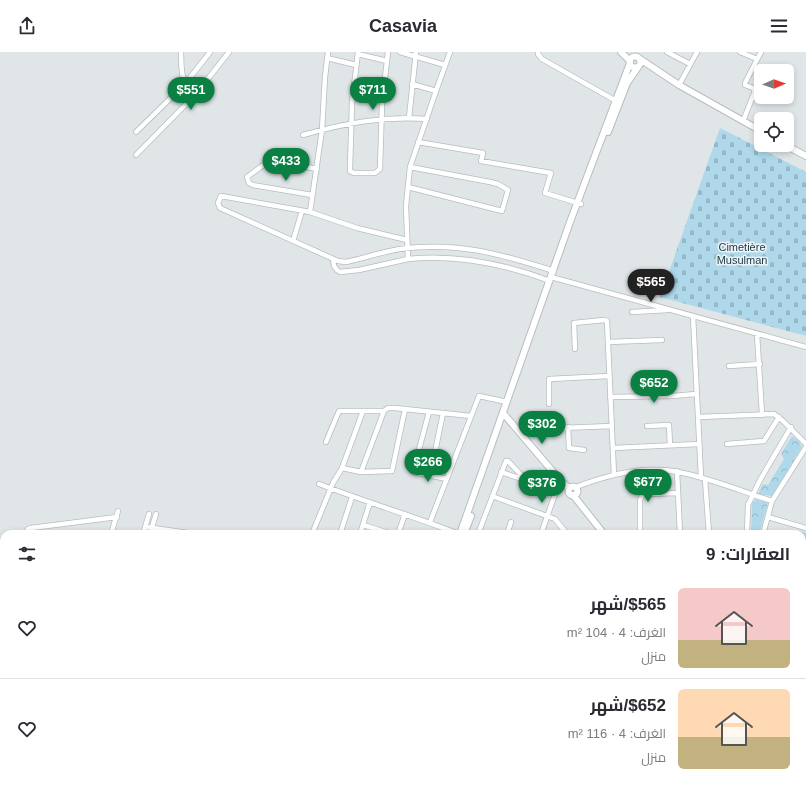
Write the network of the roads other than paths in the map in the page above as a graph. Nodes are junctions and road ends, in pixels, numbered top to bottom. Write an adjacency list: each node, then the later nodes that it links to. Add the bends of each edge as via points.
1 (181, 52): 25 (street)
2 (210, 52): 25 (street)
3 (229, 52): 29 (street)
4 (328, 52): 17 (street)
5 (388, 52): 19 (street)
6 (400, 52): 16 (street)
7 (450, 52): 24 (street)
8 (538, 52): 30 (street, via 542,59)
9 (621, 52): 20 (main road)
10 (627, 52): 21 (main road)
11 (697, 52): 22 (street)
12 (740, 52): 18 (street)
13 (761, 52): 18 (street)
14 (358, 53): 19 (street); 23 (street)
15 (669, 53): 22 (street)
16 (416, 54): 24 (street); 26 (street)
17 (327, 58): 23 (street); 37 (street)
18 (757, 59): 34 (street, via 745,83 755,91)
19 (387, 61): 31 (street)
20 (630, 62): 21 (main road, via 632,58); 21 (main road, via 633,67); 30 (main road)
21 (638, 62): 27 (main road); 30 (main road)
22 (690, 64): 27 (street)
23 (356, 65): 35 (street)
24 (445, 65): 28 (street)
25 (185, 84): 29 (street); 38 (street)
26 (412, 84): 28 (street); 32 (street)
27 (679, 86): 34 (main road)
28 (436, 91): 33 (street)
29 (196, 94): 42 (street)
30 (617, 101): 48 (main road)
31 (382, 118): 32 (street); 35 (street); 35 (street, via 381,166 375,173 354,174 350,171)
32 (409, 118): 33 (street)
33 (427, 119): 40 (street)
34 (742, 121): 36 (main road)
35 (352, 122): 37 (street)
36 (754, 127)
37 (322, 130): 39 (street); 45 (street)
38 (136, 132)
39 (303, 135)
40 (418, 142): 44 (street); 48 (street, via 483,153 481,161 550,173 546,193)
41 (794, 150): 43 (main road)
42 (136, 155)
43 (806, 156)
44 (410, 167): 46 (street); 46 (street, via 484,180 508,190 502,211)
45 (317, 169): 47 (street); 47 (street, via 274,160 248,178 249,183 253,185)
46 (408, 187): 51 (street)
47 (312, 195): 50 (street)
48 (579, 203): 56 (main road)
49 (302, 211): 50 (street); 52 (street); 52 (street, via 221,196 218,203 223,210)
50 (310, 212): 51 (street, via 357,228)
51 (406, 240): 53 (street)
52 (293, 241): 54 (street)
53 (407, 249): 54 (street, via 346,262); 55 (street); 56 (street, via 468,248 510,256)
54 (333, 259): 55 (street, via 334,266 340,272)
55 (408, 259): 56 (street, via 459,258)
56 (552, 277): 57 (street); 67 (main road)
57 (671, 309): 58 (street); 59 (street)
58 (632, 312)
59 (693, 316): 60 (street); 69 (street)
60 (757, 334): 63 (street); 65 (street)
61 (662, 340): 62 (street)
62 (608, 342): 64 (street, via 607,321 576,322); 68 (street)
63 (806, 347)
64 (575, 348)
65 (760, 364): 66 (street); 78 (street)
66 (730, 366)
67 (521, 369): 71 (main road); 79 (main road)
68 (609, 376): 70 (street); 72 (street, via 549,379)
69 (696, 394): 70 (street); 81 (street)
70 (610, 397): 83 (street)
71 (507, 402): 79 (main road); 80 (street, via 479,396)
72 (550, 404)
73 (406, 409): 74 (street); 76 (street); 97 (street, via 392,471)
74 (384, 410): 75 (street); 97 (street)
75 (364, 411): 88 (street, via 339,411); 95 (street)
76 (429, 412): 77 (street); 99 (street, via 413,472)
77 (443, 413): 80 (street); 99 (street)
78 (762, 414): 81 (street); 82 (street, via 774,414)
79 (505, 415): 103 (main road); 139 (main road); 140 (main road)
80 (471, 416): 102 (street)
81 (698, 417): 89 (street)
82 (779, 417): 86 (street); 90 (street, via 764,441)
83 (612, 426): 85 (street); 93 (street)
84 (647, 426): 91 (street, via 669,426)
85 (568, 427): 87 (street); 94 (street, via 569,448)
86 (791, 428): 92 (street); 110 (street)
87 (536, 429)
88 (326, 442)
89 (698, 444): 91 (street); 101 (street)
90 (727, 444)
91 (670, 445): 93 (street)
92 (806, 445): 113 (street)
93 (613, 448): 100 (street)
94 (584, 450)
95 (342, 468): 97 (street); 106 (street)
96 (677, 471): 100 (street, via 640,470); 101 (street); 108 (street)
97 (362, 472)
98 (501, 472): 98 (street, via 507,460 521,477 518,478); 111 (street)
99 (428, 475): 102 (street)
100 (614, 475): 105 (street)
101 (703, 478): 110 (street); 148 (street)
102 (447, 479): 122 (street)
103 (560, 480): 107 (main road); 119 (street)
104 (319, 484): 106 (street)
105 (576, 487): 107 (main road); 109 (main road, via 577,493)
106 (331, 488): 112 (street); 133 (street)
107 (569, 488): 109 (main road, via 569,493)
108 (678, 493): 146 (street, via 642,496); 147 (street)
109 (573, 495): 145 (main road)
110 (754, 495): 113 (street); 149 (street, via 748,505)
111 (492, 496): 119 (street); 141 (street)
112 (352, 497): 114 (street); 134 (street)
113 (772, 501): 121 (street)
114 (370, 502): 118 (street); 124 (street)
115 (118, 511): 120 (street)
116 (149, 514): 125 (street)
117 (156, 514): 126 (street)
118 (405, 514): 122 (street); 137 (street)
119 (547, 516): 143 (street); 144 (street, via 555,519)
120 (117, 517): 128 (street); 129 (street)
121 (768, 517): 127 (street); 150 (street)
122 (430, 522): 138 (street)
123 (511, 522): 142 (street)
124 (363, 525): 135 (street); 136 (street)
125 (146, 527): 126 (street); 130 (street)
126 (152, 527): 131 (street); 132 (street)
127 (806, 528)
128 (27, 530)
129 (112, 530)
130 (145, 530)
131 (151, 530)
132 (167, 530)
133 (314, 530)
134 (341, 530)
135 (361, 530)
136 (379, 530)
137 (399, 530)
138 (450, 530)
139 (462, 530)
140 (465, 530)
141 (479, 530)
142 (508, 530)
143 (542, 530)
144 (564, 530)
145 (601, 530)
146 (640, 530)
147 (680, 530)
148 (709, 530)
149 (747, 530)
150 (764, 530)

